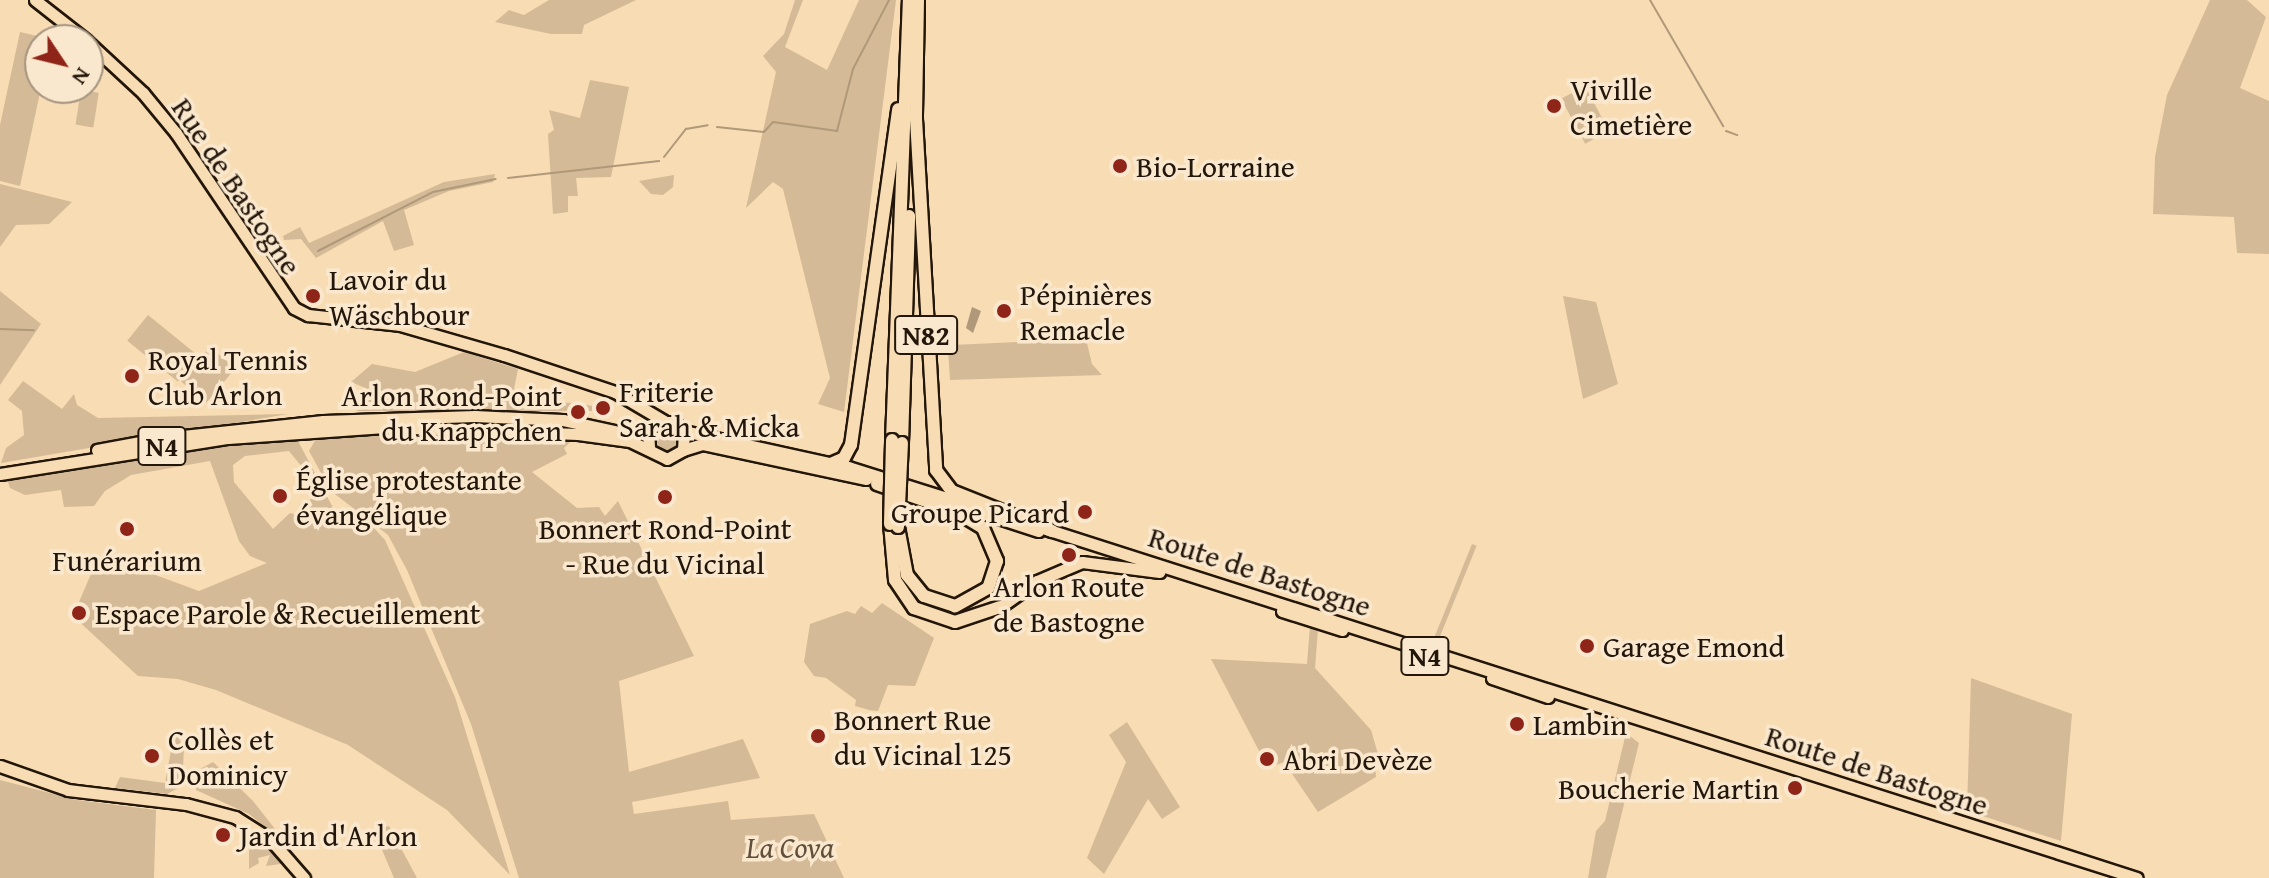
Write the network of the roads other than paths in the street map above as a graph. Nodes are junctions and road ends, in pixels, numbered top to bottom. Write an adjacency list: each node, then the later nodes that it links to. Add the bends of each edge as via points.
1 (35, 0): 4 (main road, Rue de Bastogne)
2 (909, 0): 6 (highway, N82)
3 (918, 0): 6 (highway, N82)
4 (65, 24)
5 (104, 57): 7 (main road, Rue de Bastogne, via 176,133 294,308 308,315 419,329)
6 (911, 70): 13 (highway, N82, via 851,445 844,458); 19 (highway, N82, bridge); 20 (highway, N82, via 936,470 952,491)
7 (639, 403): 8 (main road, Rue de Bastogne); 9 (main road, via 650,416)
8 (664, 421): 9 (main road); 10 (main road, N4)
9 (649, 431): 11 (main road); 14 (main road, N4, via 633,435 579,422 516,417 323,421 201,433)
10 (684, 431): 12 (main road); 13 (main road, Route de Bastogne / N4)
11 (649, 448): 12 (main road, N4, via 667,459); 14 (main road, N4, via 578,434 385,427 228,438)
12 (683, 450): 17 (main road, Route de Bastogne / N4, via 703,444)
13 (833, 463): 20 (main road, Route de Bastogne / N4)
14 (26, 466): 15 (main road, N4); 16 (main road, N4)
15 (0, 468)
16 (0, 474)
17 (863, 479): 18 (main road, N82); 21 (main road, Route de Bastogne / N4)
18 (877, 484): 19 (highway, N82, via 955,511 983,528 997,561 988,588 955,606 924,596 907,575)
19 (894, 526): 22 (highway, N82, via 895,580 914,608 955,622)
20 (1052, 531): 26 (main road, Route de Bastogne / N4)
21 (1159, 572): 22 (main road, N82, via 1082,562 1037,581); 25 (main road, Route de Bastogne / N4)
22 (1000, 607)
23 (0, 766): 24 (main road, via 26,777 223,805 272,833)
24 (305, 878)
25 (2115, 878)
26 (2137, 878)

